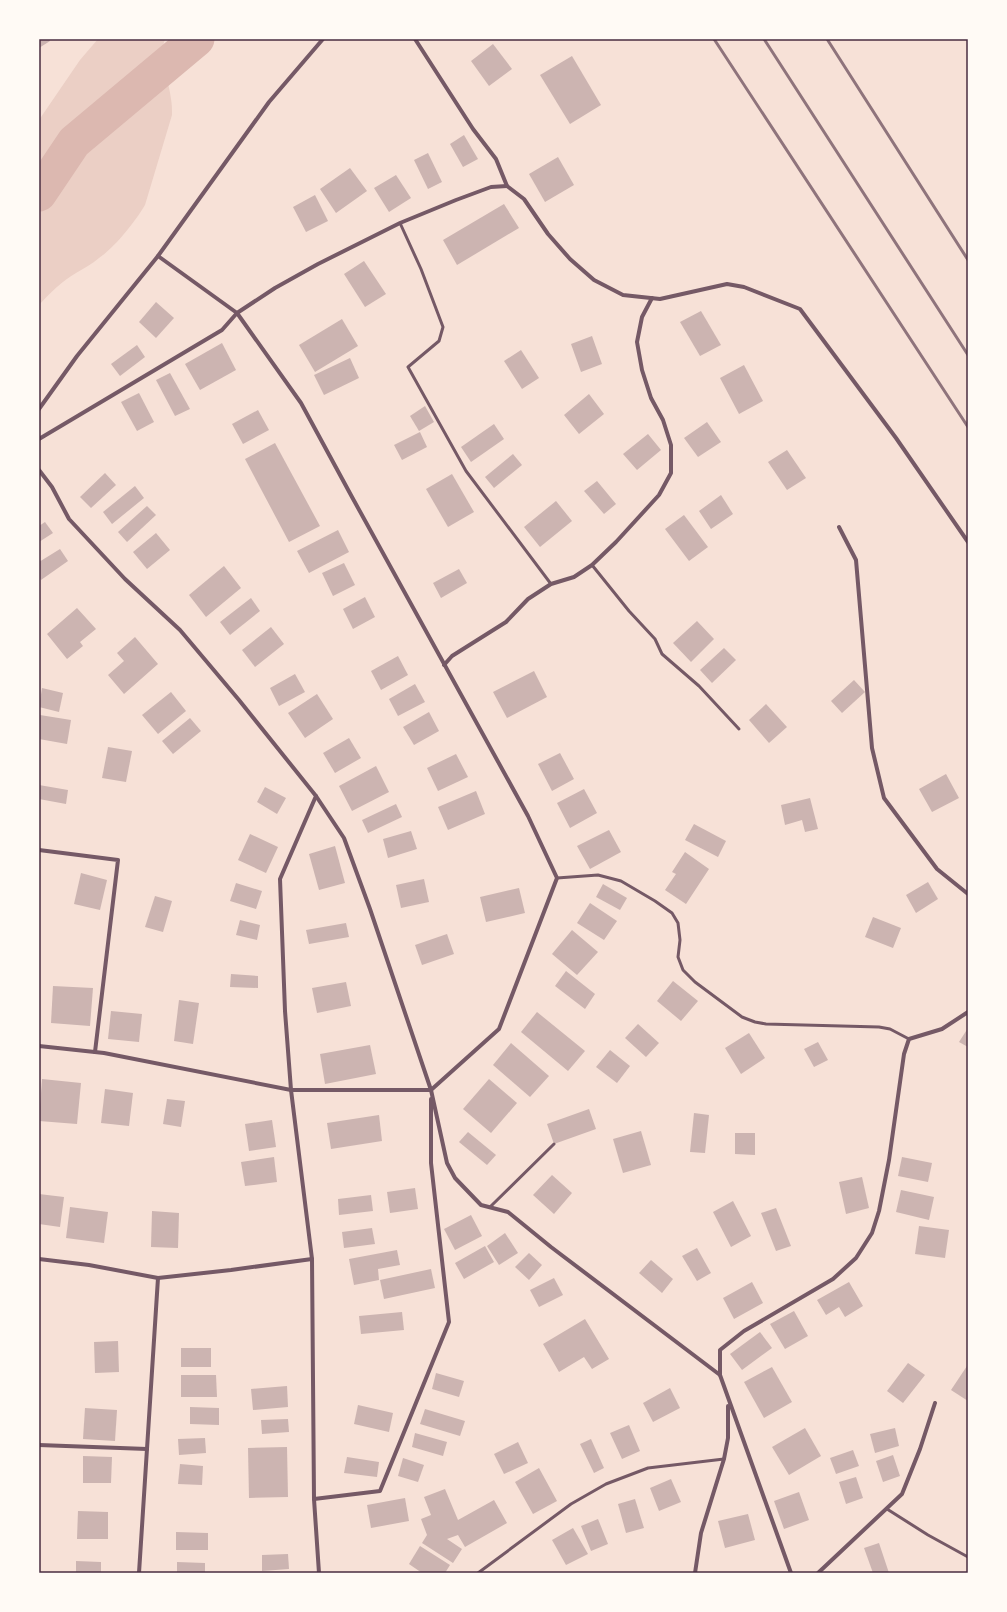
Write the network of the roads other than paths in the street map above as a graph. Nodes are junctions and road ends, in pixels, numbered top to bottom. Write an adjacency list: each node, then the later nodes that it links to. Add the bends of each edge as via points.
1 (324, 39): 5 (street, via 269,102)
2 (416, 39): 3 (street, via 473,129 496,159)
3 (508, 186): 4 (street, via 491,187); 6 (street, via 524,199 548,234 570,259 594,280 623,295)
4 (400, 223): 7 (street, via 318,264); 14 (lane, via 443,327 439,341 408,367 466,471)
5 (158, 256): 7 (street); 8 (street, via 77,356)
6 (652, 298): 12 (street, via 660,299 727,284 744,287 800,309 896,438); 13 (street, via 642,317 637,342 651,398 663,420 671,445 671,473 659,495)
7 (236, 313): 9 (street, via 222,330); 15 (street, via 301,402)
8 (39, 409)
9 (39, 439)
10 (39, 470): 17 (street, via 52,487 69,519 125,579 180,630)
11 (839, 527): 20 (street, via 856,560 872,748 884,798 937,869)
12 (968, 542)
13 (592, 565): 14 (street, via 574,577); 16 (lane, via 655,639 662,654 699,686)
14 (551, 584): 15 (street, via 528,599 506,622 452,656)
15 (444, 665): 19 (street, via 528,816)
16 (739, 729)
17 (316, 796): 25 (street, via 280,879); 26 (street, via 344,838)
18 (39, 850): 24 (street, via 118,860)
19 (557, 878): 22 (lane, via 598,875 621,881 655,900 672,913 678,923 678,957 683,970 742,1017 766,1024 879,1027 890,1029); 26 (street, via 500,1029)
20 (968, 894)
21 (968, 1012): 22 (street, via 942,1029)
22 (909, 1039): 32 (street, via 904,1054 889,1160 872,1234 856,1258 833,1279 744,1331 720,1350)
23 (39, 1046): 24 (street)
24 (95, 1052): 25 (street)
25 (291, 1090): 26 (street); 30 (street)
26 (431, 1090): 28 (street, via 447,1162 455,1178 481,1205); 38 (street, via 431,1163 449,1322 380,1491)
27 (554, 1144): 28 (lane)
28 (490, 1207): 32 (street, via 508,1212)
29 (39, 1259): 31 (street)
30 (312, 1259): 31 (street); 38 (street)
31 (158, 1278): 36 (street)
32 (720, 1375): 33 (street)
33 (728, 1401): 37 (street, via 728,1438); 45 (street)
34 (935, 1403): 39 (street, via 902,1494)
35 (39, 1445): 36 (street)
36 (147, 1449): 41 (street)
37 (724, 1459): 43 (lane, via 648,1468 606,1484 571,1504); 44 (street, via 701,1533)
38 (314, 1499): 42 (street)
39 (887, 1508): 40 (lane, via 928,1535); 46 (street)
40 (968, 1556)
41 (139, 1573)
42 (318, 1573)
43 (478, 1573)
44 (695, 1573)
45 (791, 1573)
46 (818, 1573)

